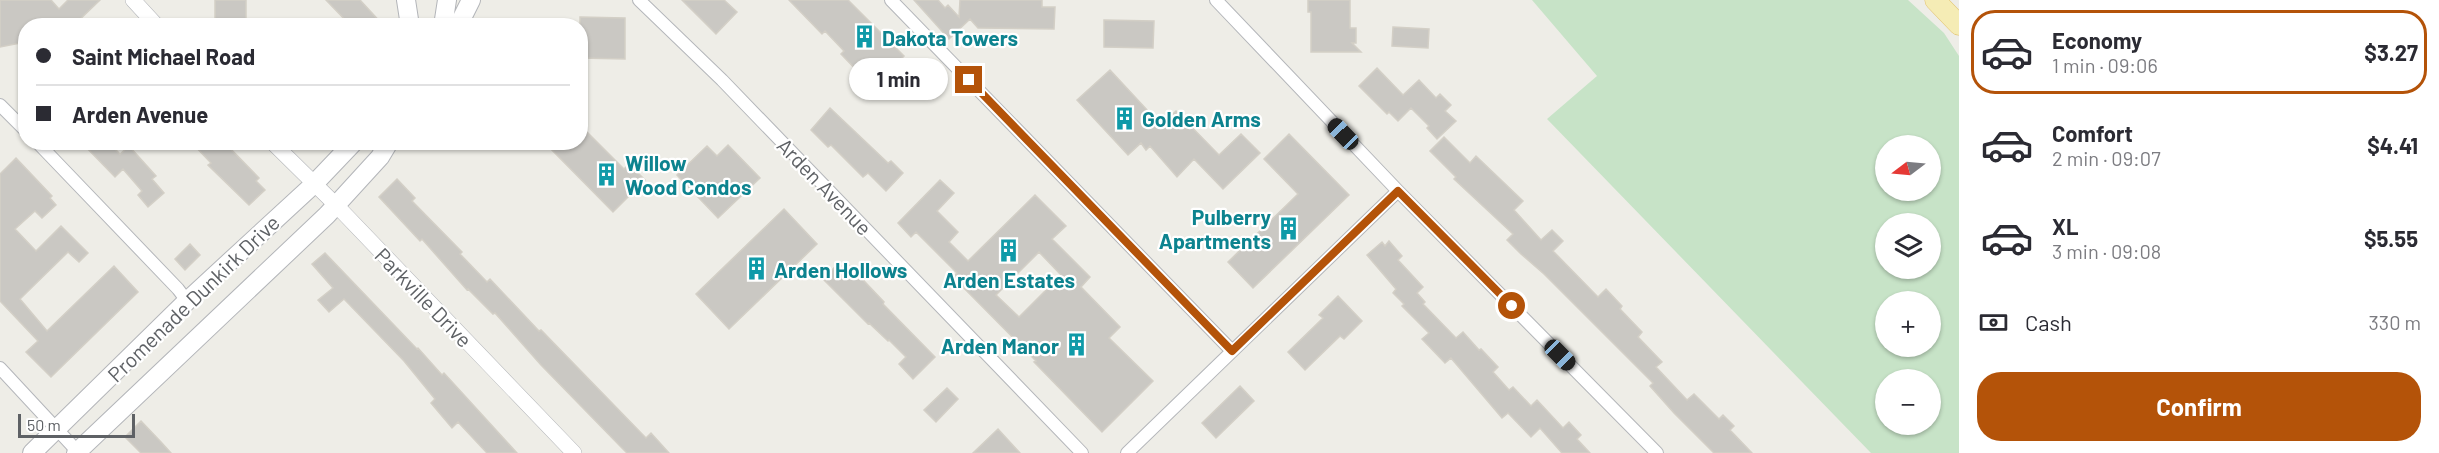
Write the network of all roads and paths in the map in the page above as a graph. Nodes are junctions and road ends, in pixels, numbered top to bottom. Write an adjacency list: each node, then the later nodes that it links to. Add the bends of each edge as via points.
1 (133, 0): 10 (street)
2 (406, 0): 11 (main road)
3 (412, 0): 12 (main road)
4 (447, 0): 13 (main road)
5 (471, 0): 14 (main road)
6 (639, 0): 32 (street, Arden Avenue, via 722,80)
7 (891, 0): 26 (street)
8 (1216, 0): 23 (street)
9 (1935, 1): 15 (main road)
10 (150, 18)
11 (409, 18)
12 (411, 18)
13 (444, 18)
14 (462, 18)
15 (1959, 25)
16 (0, 105): 17 (street)
17 (18, 123)
18 (44, 150): 25 (street)
19 (280, 150): 22 (street, Parkville Drive)
20 (346, 150): 22 (main road, Promenade Dunkirk Drive)
21 (384, 150): 24 (main road, Promenade Dunkirk Drive)
22 (313, 185): 24 (street, Parkville Drive); 25 (main road, Promenade Dunkirk Drive)
23 (1398, 191): 26 (street); 34 (street)
24 (336, 205): 30 (main road, Promenade Dunkirk Drive); 31 (street, Parkville Drive)
25 (187, 301): 28 (main road, Promenade Dunkirk Drive)
26 (1232, 351): 33 (street)
27 (0, 368): 28 (street)
28 (58, 429): 29 (main road, Promenade Dunkirk Drive); 30 (street)
29 (32, 453)
30 (78, 453)
31 (574, 453)
32 (1082, 453)
33 (1127, 453)
34 (1658, 453)

